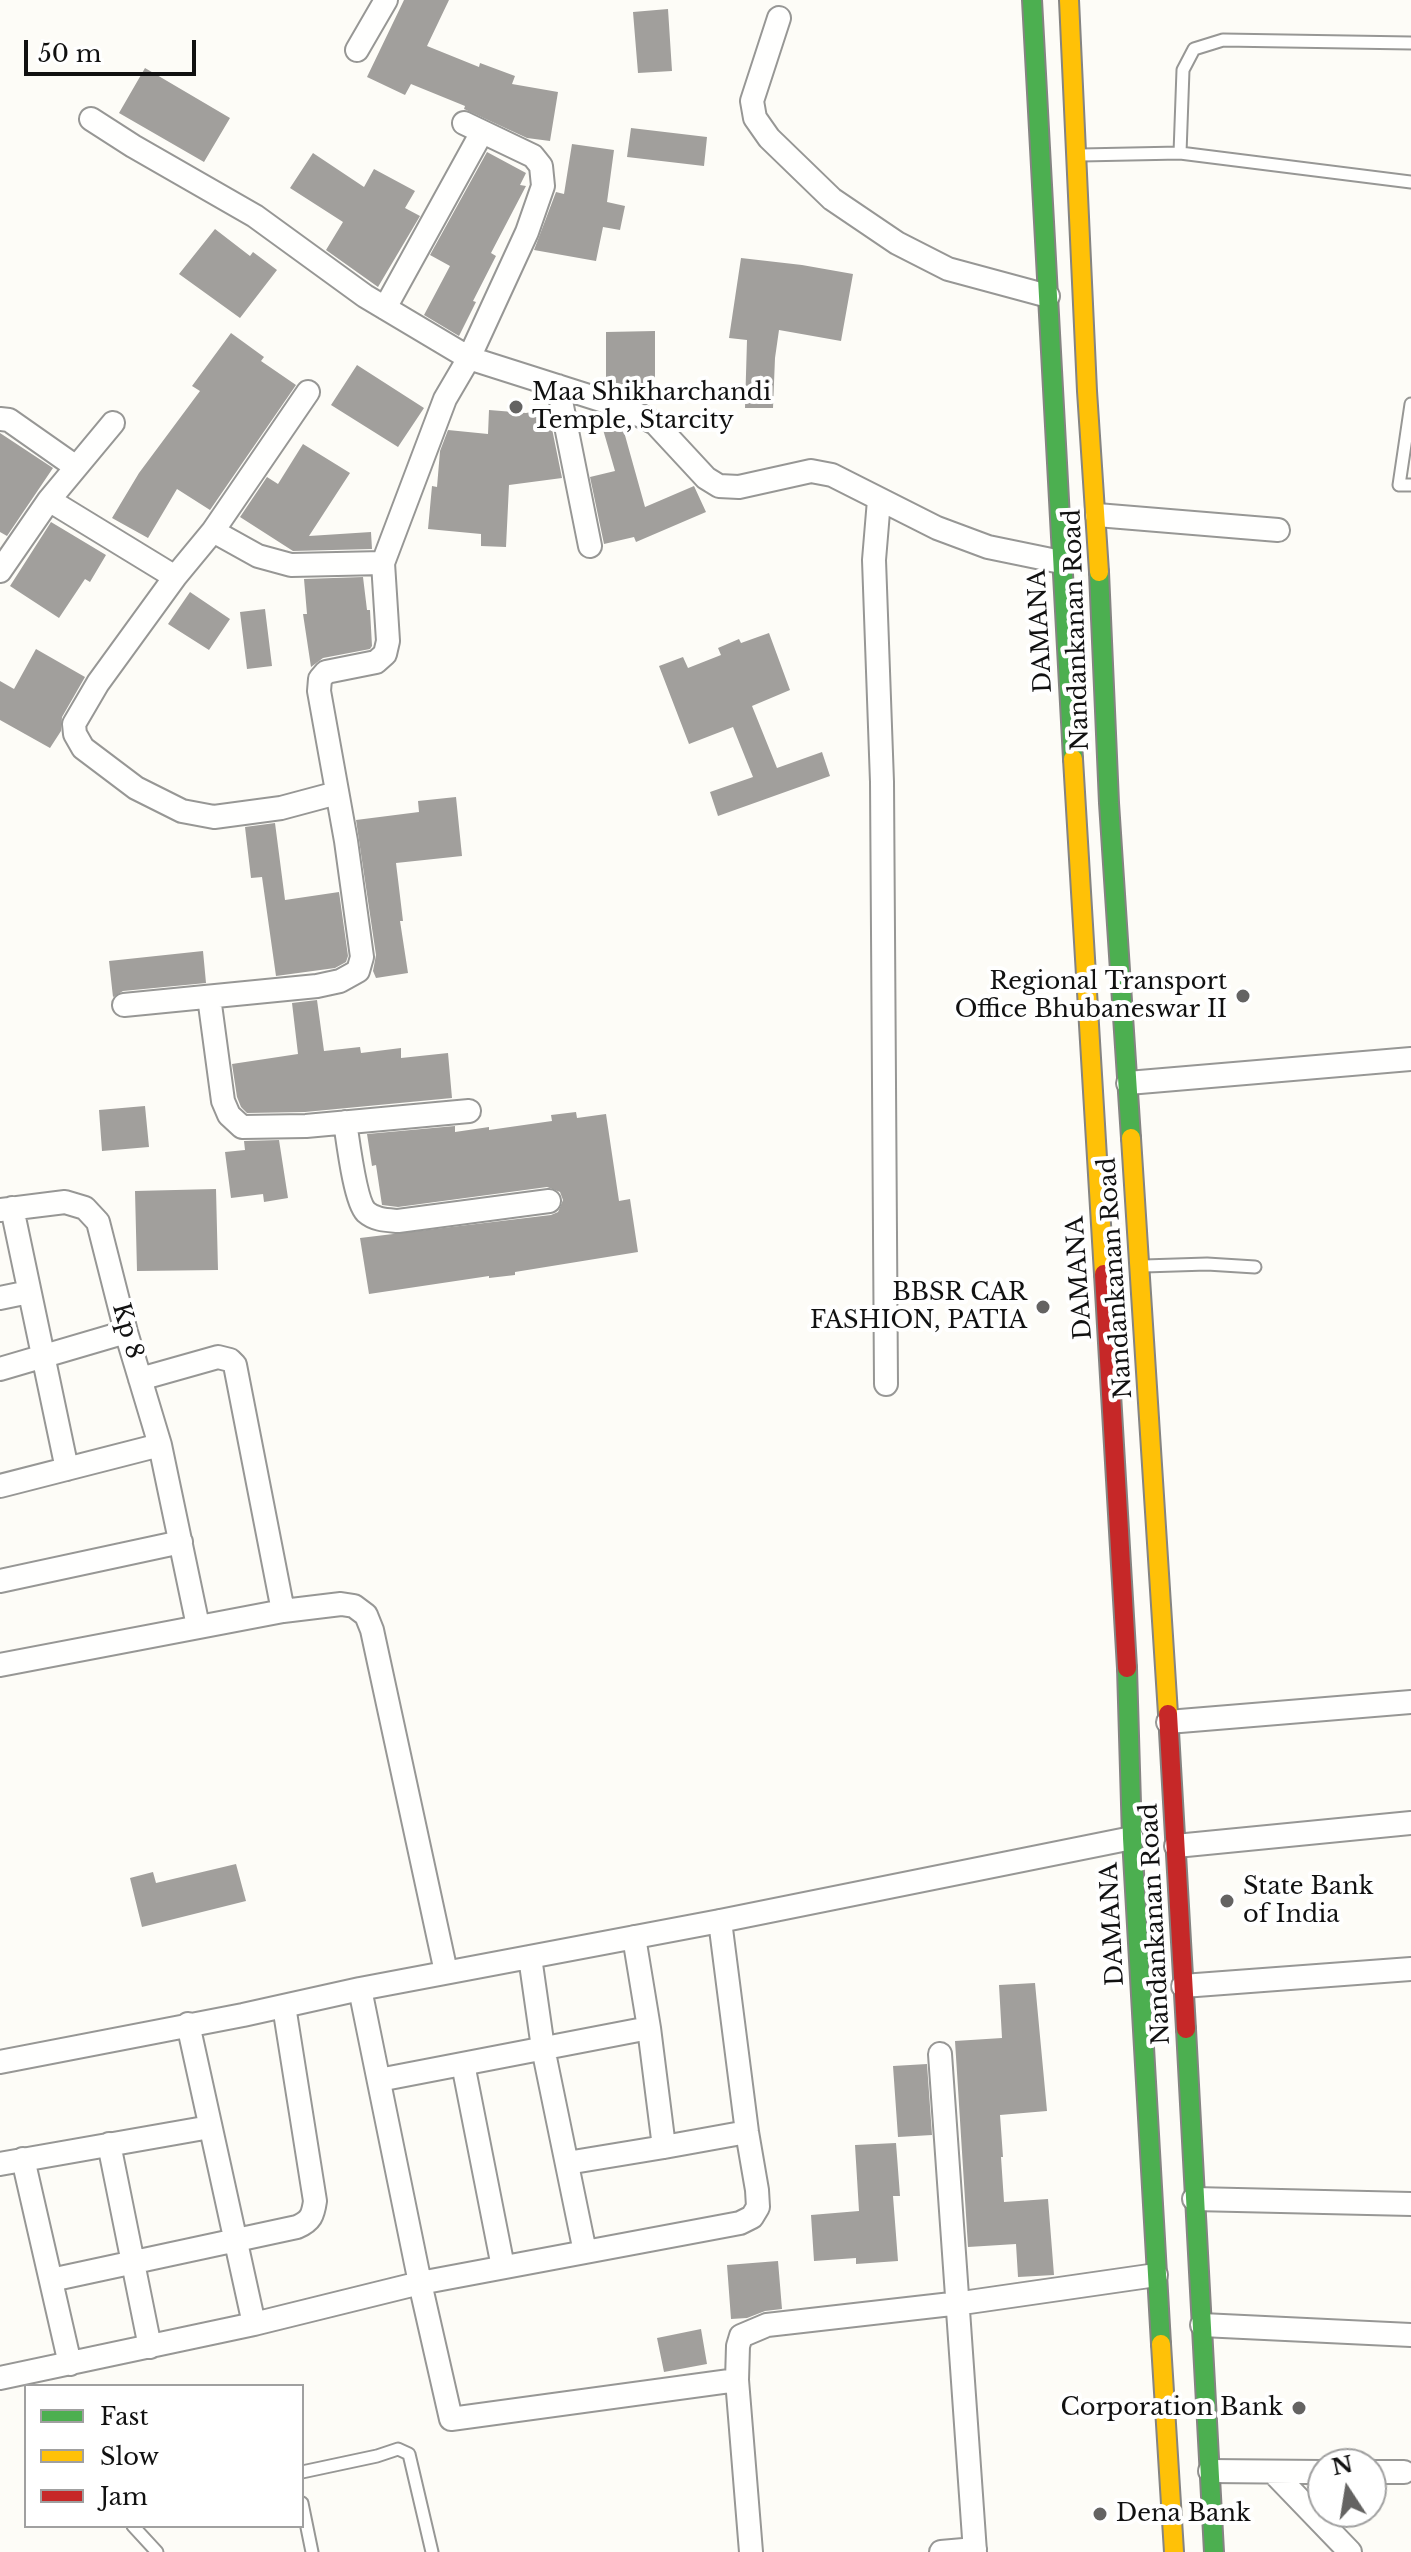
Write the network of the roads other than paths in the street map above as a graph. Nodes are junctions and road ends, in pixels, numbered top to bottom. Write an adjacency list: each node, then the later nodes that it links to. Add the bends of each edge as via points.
1 (386, 0): 6 (street)
2 (1032, 0): 11 (main road, DAMANA)
3 (1069, 0): 9 (main road, Nandankanan Road)
4 (779, 18): 11 (street, via 752,101 755,118 769,138 832,199 897,243 948,269)
5 (1411, 43): 8 (lane, via 1223,40 1194,49 1183,70)
6 (357, 50)
7 (91, 119): 12 (street, via 255,216)
8 (1180, 153): 9 (lane); 10 (lane)
9 (1076, 155): 23 (main road, Nandankanan Road)
10 (1411, 182)
11 (1048, 296): 27 (main road, DAMANA)
12 (385, 308): 13 (street); 13 (street, via 473,128 533,156 541,166 543,186)
13 (469, 358): 14 (street); 28 (street, via 445,399)
14 (558, 386): 22 (street, via 655,423 719,486 739,487 811,471 832,475); 26 (street)
15 (308, 392): 25 (street)
16 (1411, 404): 20 (lane, via 1399,485)
17 (0, 419): 19 (street)
18 (113, 423): 19 (street)
19 (76, 467): 21 (street)
20 (1411, 485)
21 (49, 500): 29 (street); 30 (street)
22 (879, 500): 27 (street, via 988,547); 48 (street, via 874,560 882,782)
23 (1097, 515): 24 (street); 35 (main road, Nandankanan Road)
24 (1278, 530)
25 (213, 531): 28 (street, via 258,556 291,565); 30 (street)
26 (590, 546)
27 (1061, 562): 52 (main road, DAMANA)
28 (383, 563): 31 (street, via 385,654 376,662 326,672 320,679)
29 (0, 571)
30 (175, 577): 31 (street, via 74,724 83,748 136,788 182,811 214,817)
31 (337, 793): 32 (street, via 362,957 358,971 317,986)
32 (209, 997): 33 (street); 37 (street, via 223,1101 242,1127)
33 (124, 1005)
34 (1411, 1059): 35 (street)
35 (1128, 1083): 40 (main road, Nandankanan Road)
36 (469, 1111): 37 (street)
37 (345, 1122): 38 (street, via 359,1199 366,1212 379,1219)
38 (549, 1201)
39 (6, 1209): 42 (street); 44 (street, Kp 8, via 65,1202 85,1208 98,1222)
40 (1139, 1267): 41 (lane); 52 (main road, Nandankanan Road)
41 (1255, 1267)
42 (29, 1292): 43 (street); 45 (street)
43 (0, 1298)
44 (126, 1332): 45 (street); 47 (street, Kp 8)
45 (43, 1356): 46 (street); 50 (street)
46 (0, 1369)
47 (140, 1379): 49 (street, Kp 8); 55 (street, via 218,1357 235,1365)
48 (886, 1384)
49 (160, 1445): 50 (street); 53 (street, Kp 8)
50 (67, 1469): 51 (street)
51 (0, 1486)
52 (1135, 1494): 59 (main road, Nandankanan Road); 61 (main road, DAMANA)
53 (181, 1542): 54 (street); 56 (street, Kp 8)
54 (0, 1581)
55 (283, 1611): 56 (street); 67 (street, via 341,1604 366,1615)
56 (198, 1626): 57 (street)
57 (0, 1665)
58 (1411, 1702): 59 (street)
59 (1168, 1722): 62 (main road, Nandankanan Road)
60 (1411, 1823): 62 (street)
61 (1132, 1838): 63 (street); 91 (main road, DAMANA)
62 (1176, 1846): 68 (main road, Nandankanan Road)
63 (720, 1921): 64 (street); 79 (street)
64 (634, 1937): 65 (street); 72 (street)
65 (530, 1957): 67 (street); 73 (street)
66 (1411, 1969): 68 (street)
67 (446, 1972): 69 (street)
68 (1183, 1986): 85 (main road, Nandankanan Road)
69 (360, 1989): 70 (street); 77 (street)
70 (284, 2006): 71 (street); 87 (street, via 313,2214 297,2227)
71 (188, 2024): 75 (street); 78 (street)
72 (649, 2028): 73 (street); 81 (street)
73 (543, 2048): 76 (street); 83 (street)
74 (940, 2054): 94 (street)
75 (0, 2062)
76 (463, 2064): 77 (street); 90 (street)
77 (379, 2080): 93 (street)
78 (210, 2127): 80 (street); 87 (street)
79 (747, 2132): 81 (street); 88 (street, via 758,2207 752,2217)
80 (109, 2144): 82 (street); 89 (street)
81 (664, 2147): 83 (street)
82 (23, 2159): 84 (street); 92 (street)
83 (567, 2163): 88 (street)
84 (0, 2164)
85 (1194, 2199): 86 (street); 96 (main road, Nandankanan Road)
86 (1411, 2204)
87 (235, 2240): 89 (street); 95 (street)
88 (585, 2252): 90 (street)
89 (133, 2262): 92 (street); 98 (street)
90 (503, 2267): 93 (street)
91 (1156, 2275): 94 (street); 116 (main road, DAMANA)
92 (51, 2280): 99 (street)
93 (420, 2283): 95 (street); 101 (street, via 451,2419)
94 (958, 2303): 101 (street, via 767,2325 741,2336); 110 (street)
95 (254, 2324): 98 (street)
96 (1202, 2325): 97 (street); 102 (main road, Nandankanan Road)
97 (1411, 2335)
98 (150, 2347): 99 (street)
99 (70, 2364): 100 (street)
100 (0, 2378)
101 (737, 2380): 114 (street)
102 (1210, 2471): 104 (street); 117 (main road, Nandankanan Road)
103 (304, 2472): 113 (lane, via 398,2449 409,2454)
104 (1273, 2472): 105 (street); 118 (street)
105 (1307, 2472)
106 (1387, 2472): 107 (street)
107 (1404, 2472)
108 (304, 2513): 112 (lane)
109 (135, 2528): 111 (lane)
110 (975, 2550): 115 (street)
111 (157, 2552)
112 (312, 2552)
113 (432, 2552)
114 (751, 2552)
115 (941, 2552)
116 (1174, 2552)
117 (1214, 2552)
118 (1350, 2552)

